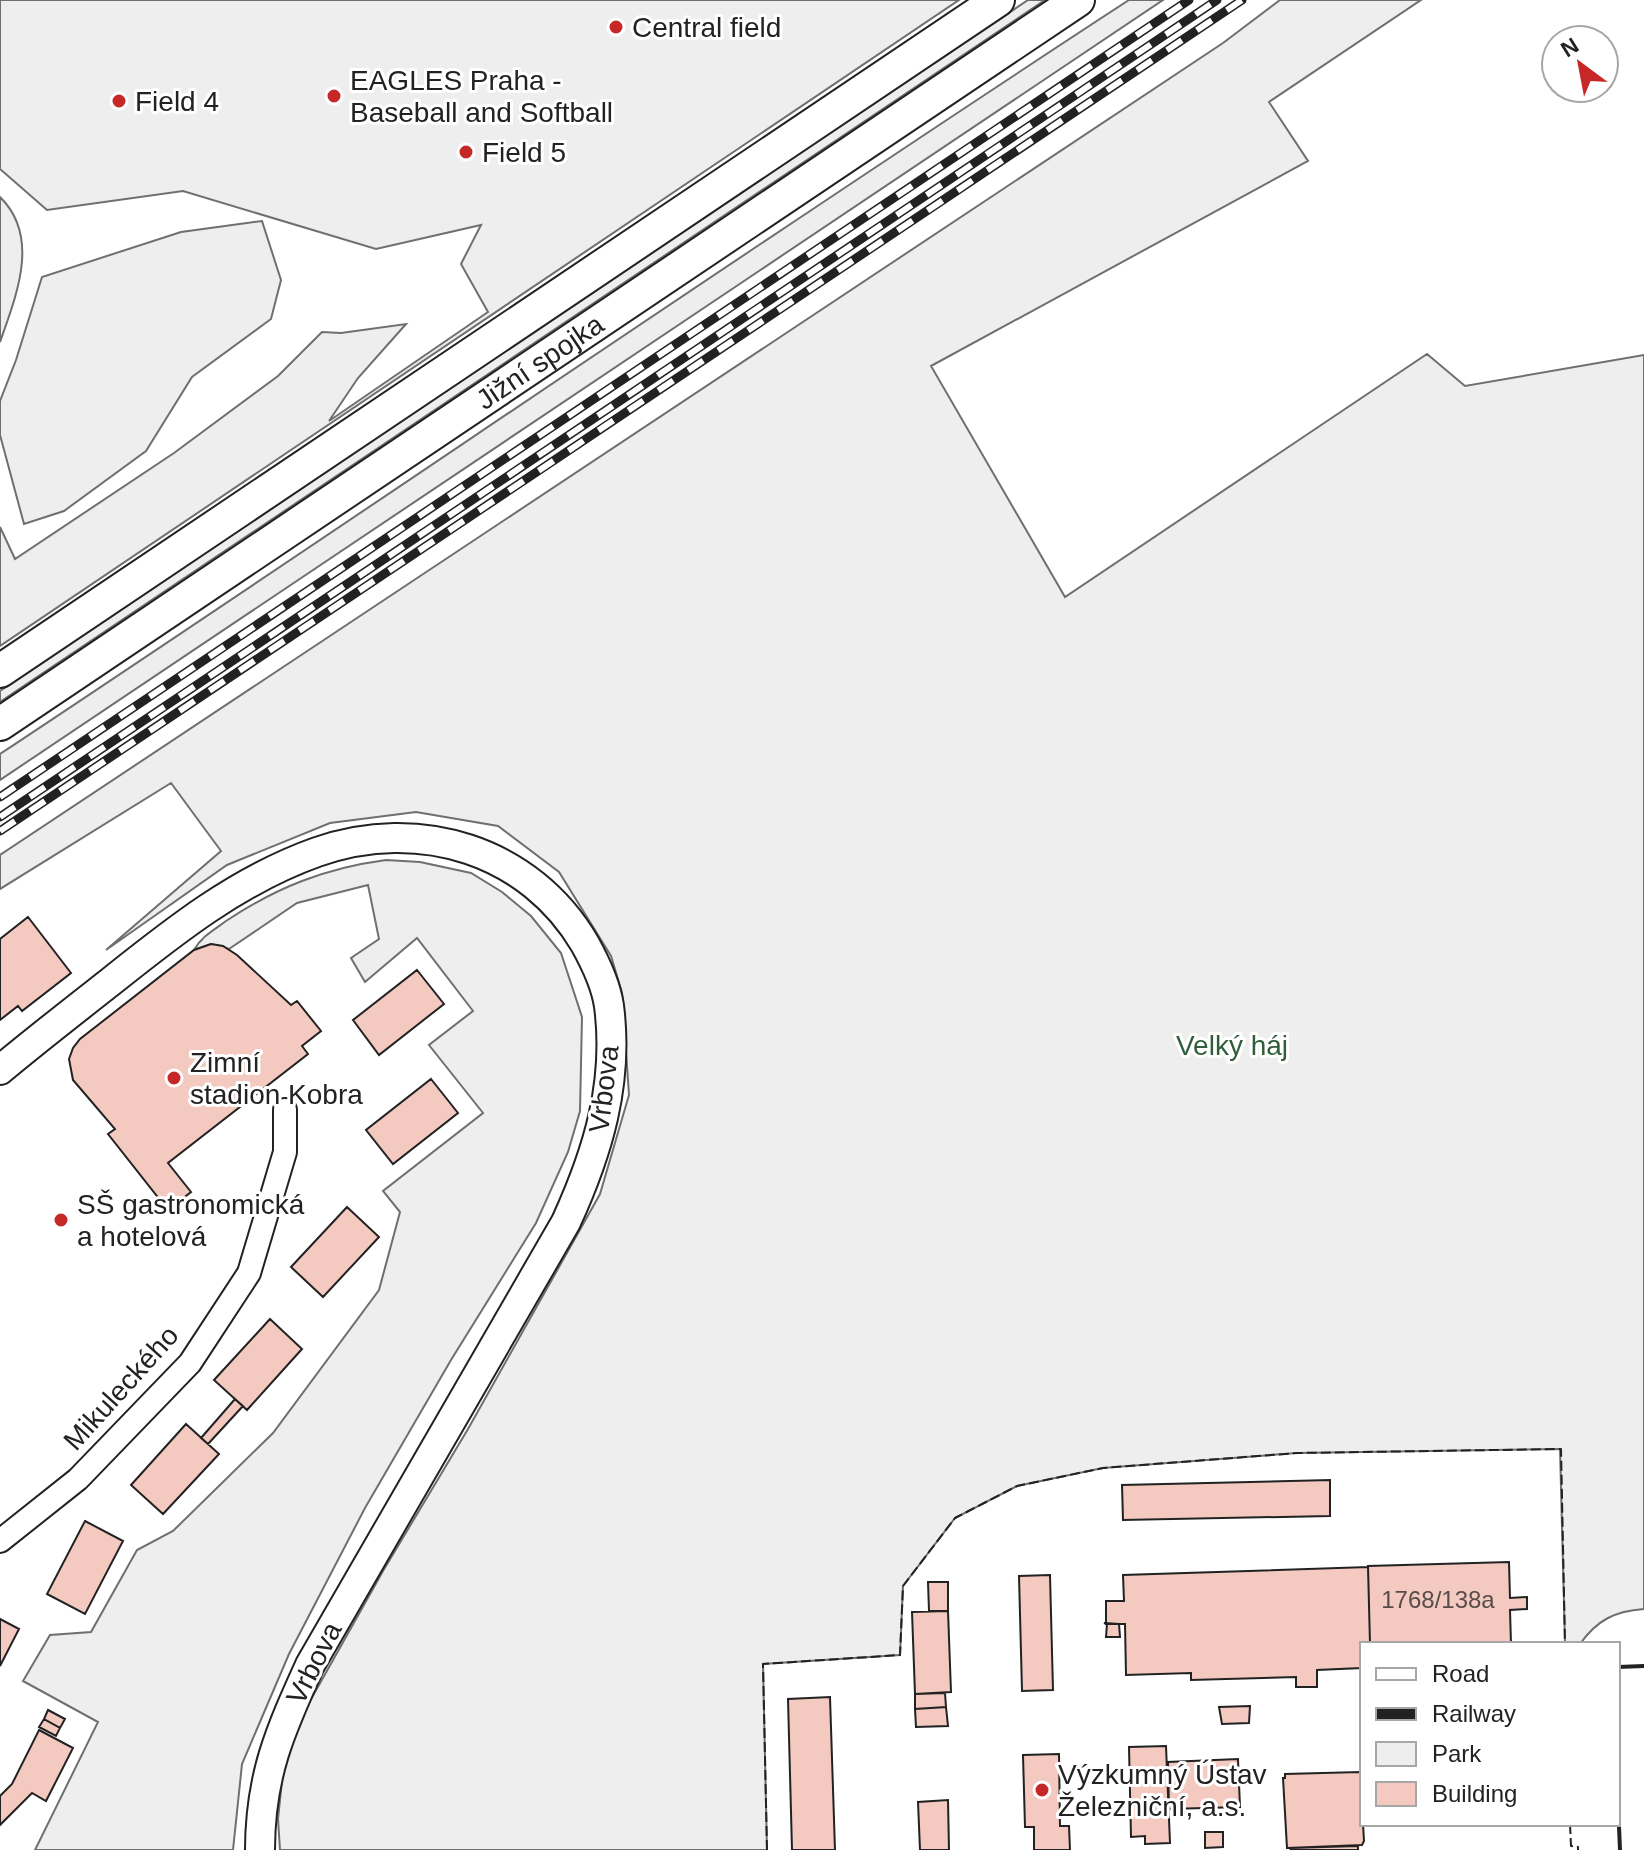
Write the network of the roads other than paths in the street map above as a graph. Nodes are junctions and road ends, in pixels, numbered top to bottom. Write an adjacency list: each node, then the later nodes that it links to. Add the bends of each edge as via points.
1 (998, 0): 3 (highway, Jižní spojka)
2 (1078, 0): 4 (highway, Jižní spojka)
3 (0, 671)
4 (0, 724)
5 (0, 1070): 8 (main road, Vrbova, via 221,897 307,856 368,839 462,845 526,879 573,924 609,1002 609,1094 588,1173 566,1222 310,1665 269,1766)
6 (285, 1110): 7 (street, Mikuleckého, via 285,1152 249,1273 190,1363 78,1479)
7 (0, 1541)
8 (260, 1850)

